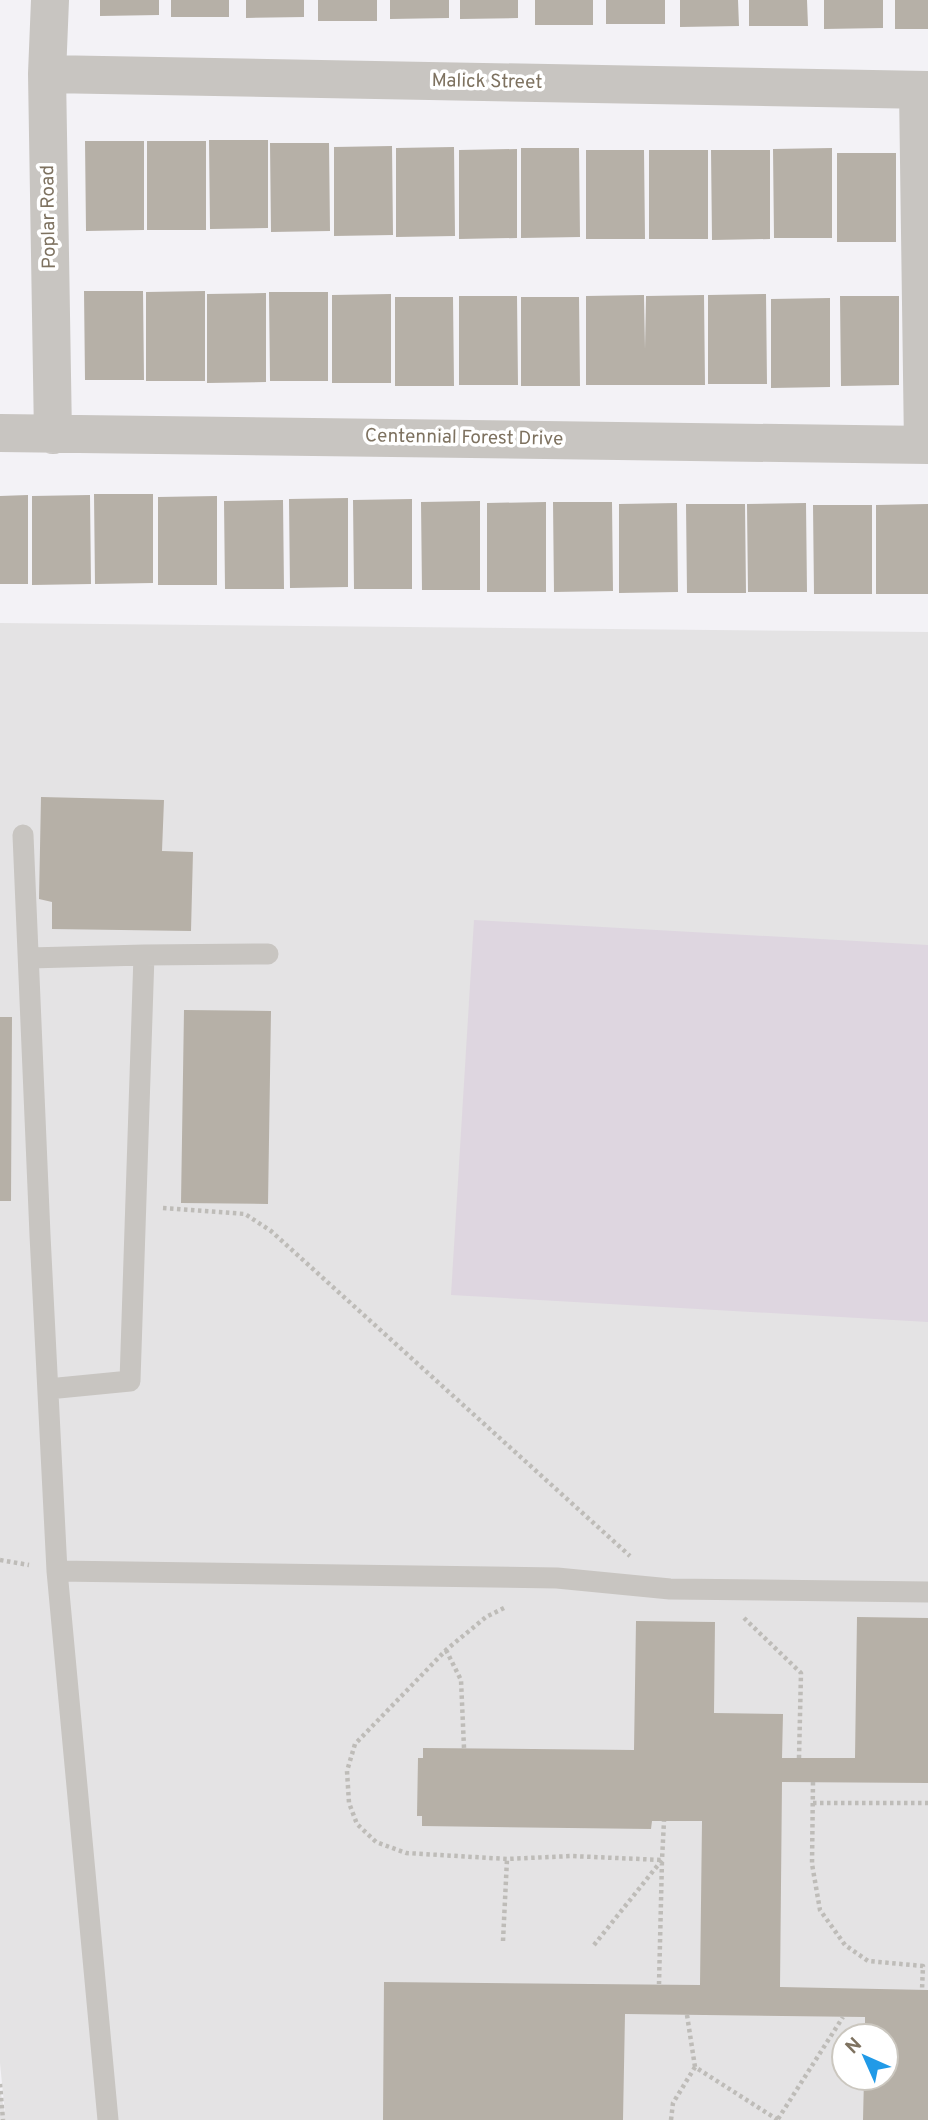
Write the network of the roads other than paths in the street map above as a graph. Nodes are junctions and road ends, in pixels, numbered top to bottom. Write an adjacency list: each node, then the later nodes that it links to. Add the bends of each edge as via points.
1 (50, 0): 2 (street, Poplar Road)
2 (47, 74): 3 (street, Malick Street); 5 (street, Poplar Road)
3 (923, 90): 6 (street)
4 (0, 433): 5 (street, Centennial Forest Drive)
5 (53, 435): 6 (street, Centennial Forest Drive)
6 (925, 445)
7 (23, 835): 10 (lane)
8 (268, 954): 9 (lane)
9 (144, 955): 10 (lane); 11 (lane, via 130,1381)
10 (29, 958): 11 (lane)
11 (48, 1390): 12 (lane)
12 (57, 1570): 13 (lane, via 557,1578 670,1589); 14 (lane)
13 (928, 1592)
14 (108, 2120)

